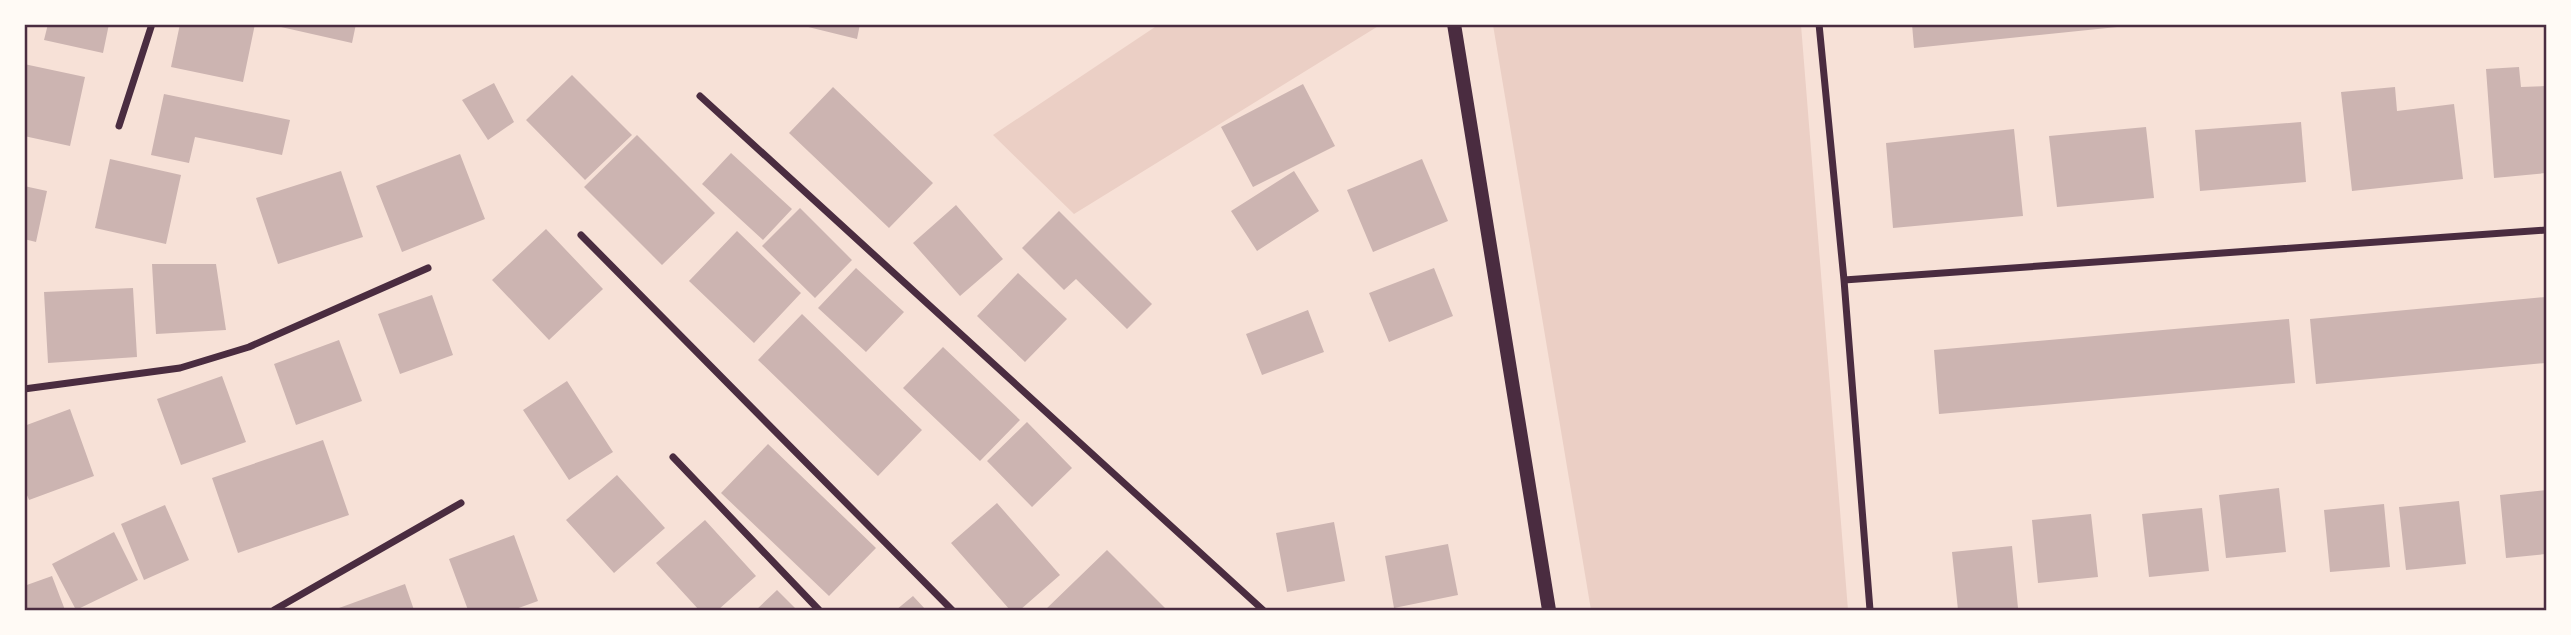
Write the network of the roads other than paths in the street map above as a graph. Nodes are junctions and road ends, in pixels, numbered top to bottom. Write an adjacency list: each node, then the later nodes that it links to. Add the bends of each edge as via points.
1 (152, 24): 5 (street)
2 (1454, 24): 17 (main road)
3 (1819, 24): 9 (street)
4 (700, 96): 16 (street)
5 (120, 126)
6 (2546, 230): 9 (street)
7 (581, 235): 15 (street)
8 (428, 268): 10 (street, via 249,347 180,368)
9 (1844, 279): 18 (street)
10 (24, 389)
11 (673, 457): 14 (street)
12 (461, 503): 13 (street)
13 (274, 611)
14 (819, 611)
15 (952, 611)
16 (1263, 611)
17 (1549, 611)
18 (1870, 611)

